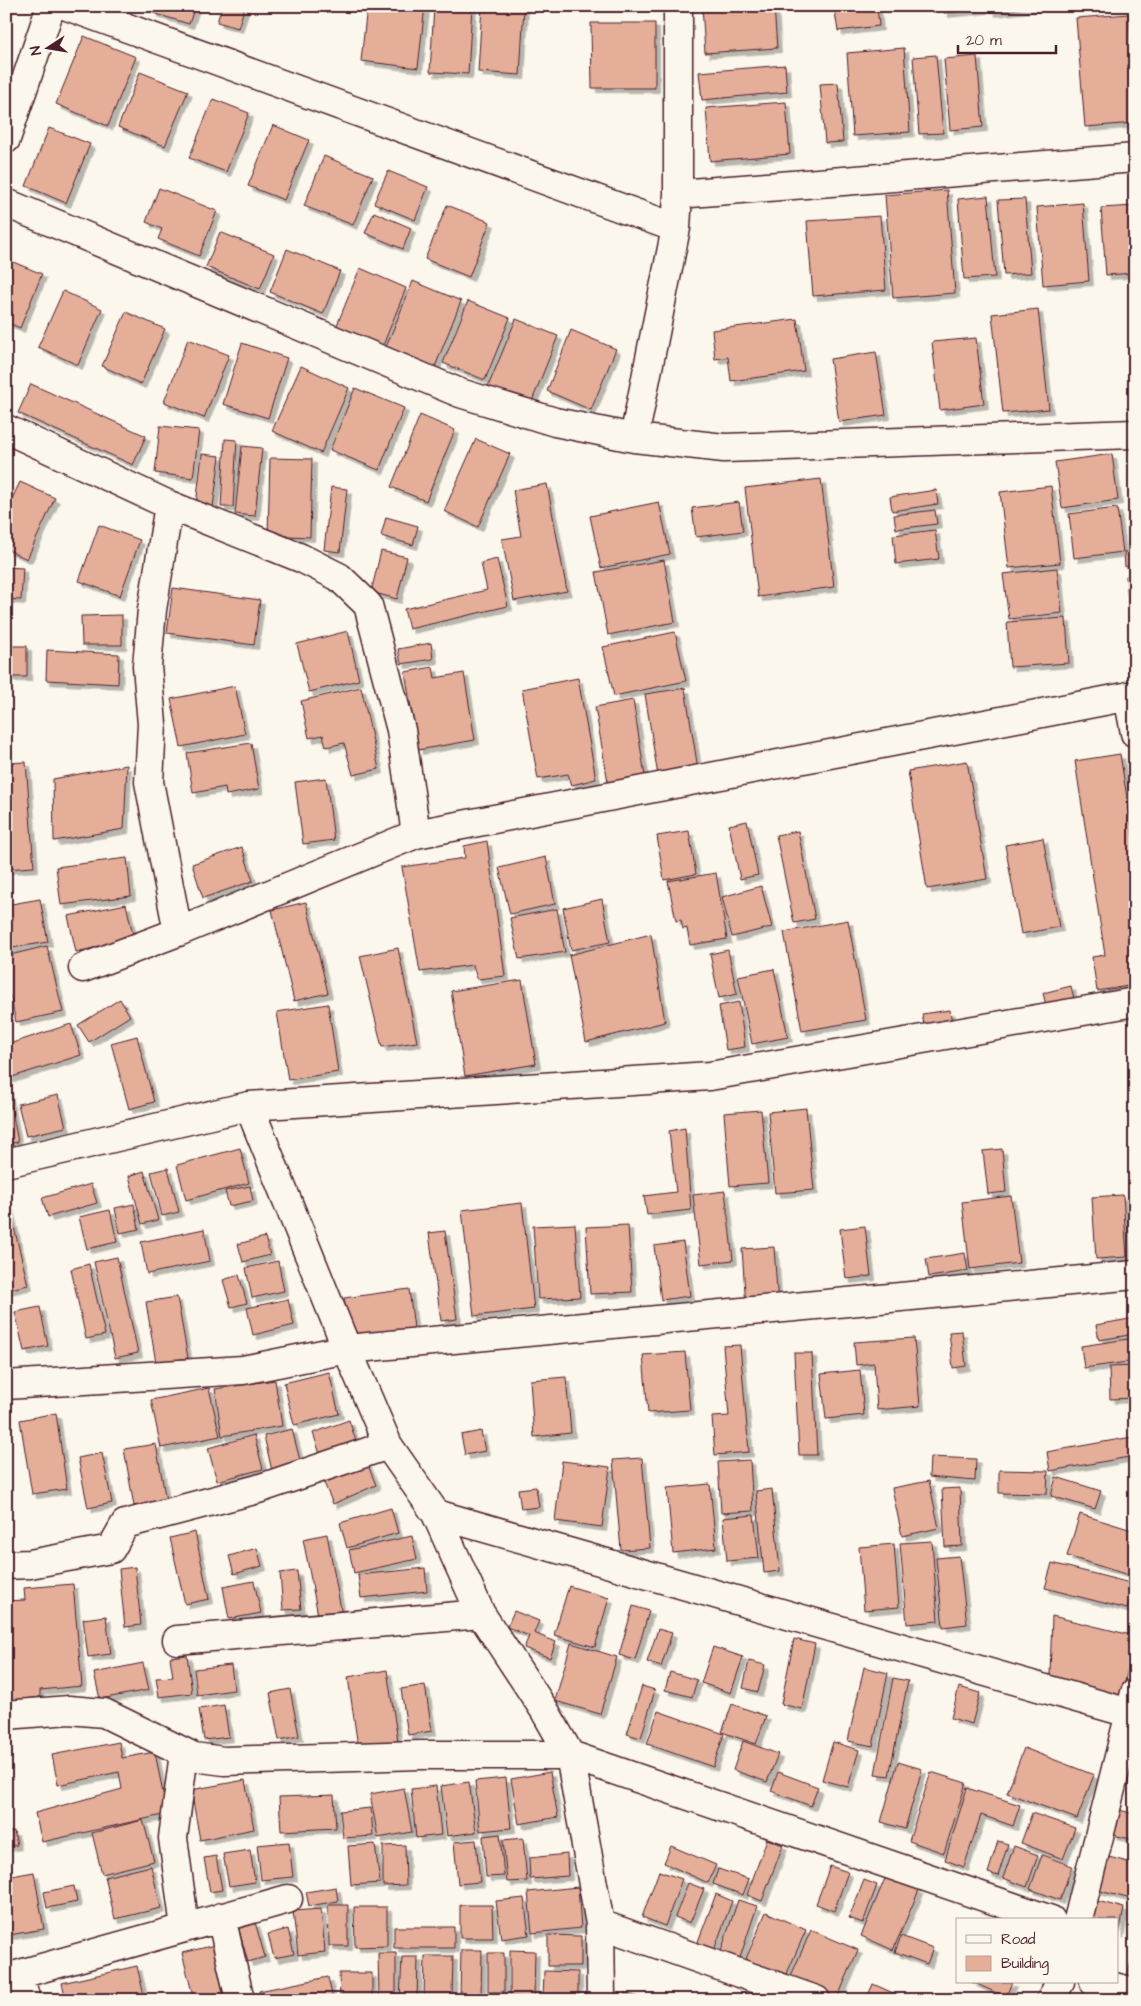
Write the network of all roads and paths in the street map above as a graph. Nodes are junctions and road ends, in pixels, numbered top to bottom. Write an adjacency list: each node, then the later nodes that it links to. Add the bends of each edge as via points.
1 (51, 6): 4 (street)
2 (67, 6): 8 (street)
3 (678, 6): 6 (street)
4 (6, 139)
5 (1135, 158): 6 (street)
6 (678, 194): 8 (street)
7 (6, 203): 11 (street, via 460,393 555,422)
8 (676, 228): 11 (street)
9 (6, 429): 12 (street)
10 (1135, 434): 11 (street, via 724,448)
11 (634, 438)
12 (169, 505): 15 (street, via 301,558 339,577 368,605 401,730); 16 (street, via 152,610 147,666 152,724 149,782)
13 (1132, 696): 14 (street); 15 (street)
14 (1135, 733)
15 (416, 834): 16 (street)
16 (178, 932): 17 (street)
17 (84, 968)
18 (1135, 1002): 19 (street, via 710,1076)
19 (249, 1106): 20 (street); 22 (street)
20 (6, 1164)
21 (1135, 1275): 22 (street)
22 (347, 1350): 23 (street, via 243,1370); 24 (street)
23 (6, 1385)
24 (388, 1445): 25 (street); 26 (street, via 258,1489 125,1524 111,1549 30,1564)
25 (436, 1514): 27 (street); 29 (street)
26 (6, 1565)
27 (481, 1614): 28 (street); 32 (street)
28 (177, 1640)
29 (1132, 1703): 33 (street)
30 (6, 1715): 31 (street, via 69,1710 104,1713)
31 (184, 1753): 32 (street, via 224,1761 420,1755); 39 (street, via 173,1838)
32 (570, 1755): 36 (street); 38 (street)
33 (1123, 1795): 37 (street)
34 (288, 1899): 35 (street)
35 (222, 1917): 39 (street); 44 (street)
36 (1045, 1918)
37 (1079, 1918)
38 (600, 1924): 45 (street); 46 (street)
39 (185, 1928): 40 (street)
40 (17, 1984)
41 (1059, 1984): 47 (street)
42 (1102, 1984): 43 (street)
43 (1135, 1992)
44 (240, 2000)
45 (601, 2000)
46 (816, 2000)
47 (1051, 2000)

